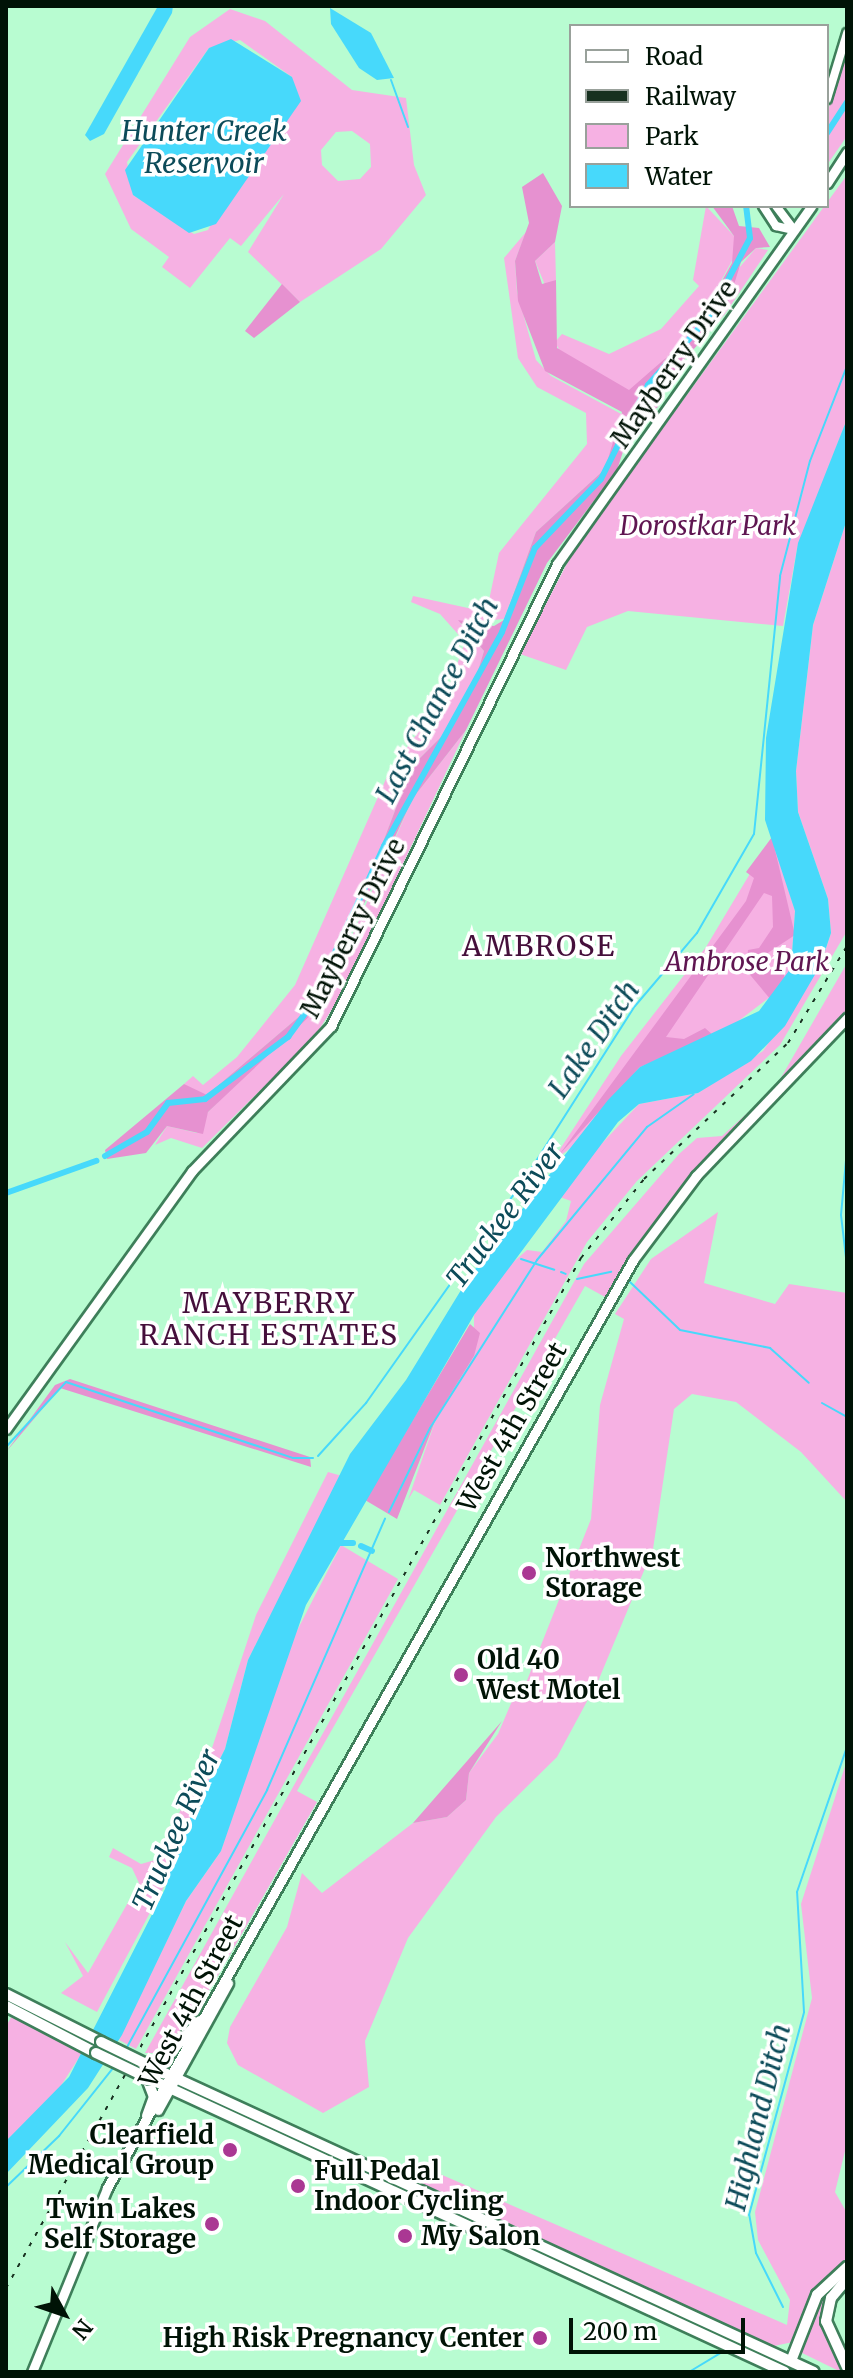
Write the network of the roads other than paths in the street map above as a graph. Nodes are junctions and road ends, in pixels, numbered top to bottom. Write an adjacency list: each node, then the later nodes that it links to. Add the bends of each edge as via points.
1 (847, 33): 2 (street)
2 (829, 92)
3 (847, 152): 4 (main road)
4 (829, 180)
5 (764, 208): 8 (street, via 776,226)
6 (778, 208): 8 (street)
7 (810, 208): 8 (main road, Mayberry Drive)
8 (794, 230): 10 (main road, Mayberry Drive, via 557,564 331,1026 192,1171)
9 (847, 1018): 11 (main road, West 4th Street, via 696,1176 647,1239)
10 (6, 1429)
11 (270, 1897): 15 (main road, West 4th Street); 17 (main road, West 4th Street)
12 (6, 1994): 14 (main road)
13 (6, 2006): 14 (main road)
14 (20, 2007): 16 (main road, bridge, via 129,2055); 16 (main road, bridge, via 96,2053)
15 (200, 2021): 16 (main road); 17 (main road, West 4th Street)
16 (154, 2073): 17 (main road); 18 (main road)
17 (170, 2082): 18 (main road, West 4th Street); 19 (main road); 20 (main road); 21 (main road, West 4th Street)
18 (147, 2116): 21 (main road, West 4th Street)
19 (358, 2161): 20 (main road); 25 (main road)
20 (353, 2173): 24 (main road)
21 (99, 2206): 27 (main road, West 4th Street)
22 (847, 2267): 25 (main road, via 817,2295)
23 (847, 2279): 26 (main road, via 831,2298 826,2321)
24 (757, 2359): 28 (main road); 29 (main road)
25 (791, 2361): 30 (main road)
26 (847, 2367)
27 (32, 2372)
28 (774, 2372)
29 (785, 2372)
30 (814, 2372)

